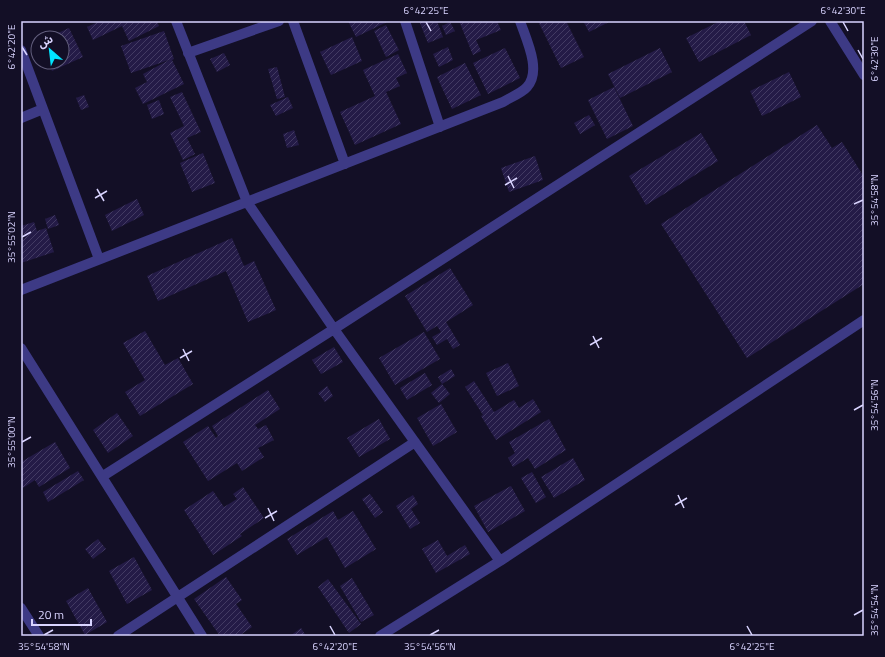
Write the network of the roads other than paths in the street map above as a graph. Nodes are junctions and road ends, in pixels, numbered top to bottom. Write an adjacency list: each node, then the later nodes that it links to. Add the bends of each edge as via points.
1 (176, 21): 9 (street)
2 (279, 21): 9 (street)
3 (293, 21): 14 (street)
4 (404, 21): 13 (street)
5 (520, 21): 13 (street, via 532,54 534,74 527,87 503,102)
6 (812, 21): 19 (street)
7 (830, 21): 10 (street)
8 (21, 50): 11 (street)
9 (188, 53): 15 (street)
10 (864, 75)
11 (43, 110): 12 (street); 16 (street)
12 (21, 118)
13 (440, 126): 14 (street)
14 (345, 164): 15 (street)
15 (247, 202): 16 (street); 19 (street)
16 (99, 259): 17 (street)
17 (21, 290)
18 (864, 320): 23 (street)
19 (334, 329): 21 (street); 22 (street)
20 (21, 348): 22 (street)
21 (415, 442): 23 (street); 24 (street)
22 (103, 476): 24 (street)
23 (500, 561): 29 (street)
24 (178, 598): 27 (street); 28 (street)
25 (21, 608): 26 (street)
26 (39, 636)
27 (118, 636)
28 (202, 636)
29 (380, 636)

